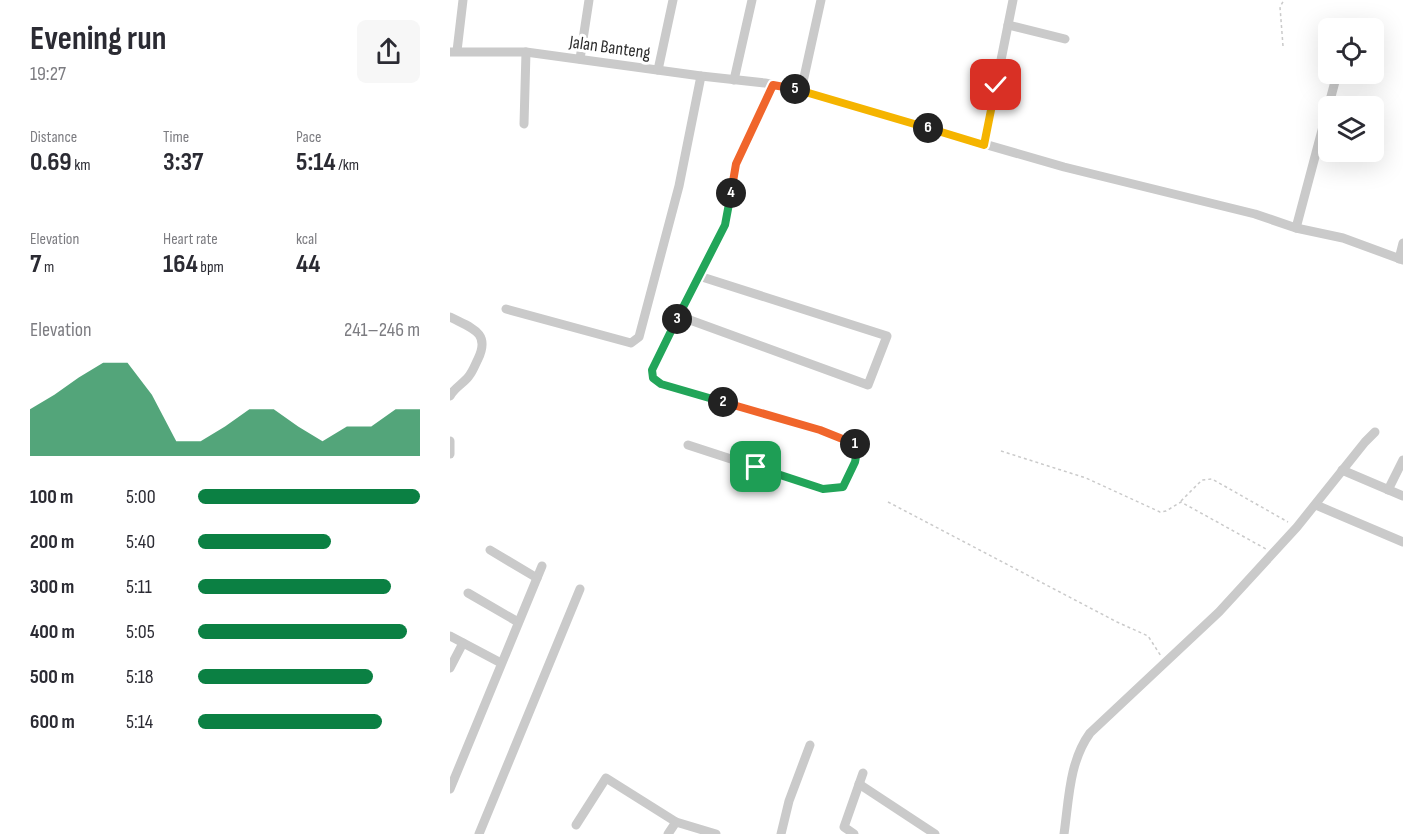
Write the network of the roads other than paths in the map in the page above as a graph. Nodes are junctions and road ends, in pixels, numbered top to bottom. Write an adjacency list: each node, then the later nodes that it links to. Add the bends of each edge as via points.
1 (463, 0): 9 (street)
2 (589, 0): 11 (street)
3 (673, 0): 12 (street)
4 (752, 0): 14 (street)
5 (821, 0): 17 (street)
6 (1013, 0): 7 (street)
7 (1008, 25): 8 (street); 19 (street)
8 (1065, 39)
9 (454, 51): 10 (street, Jalan Banteng)
10 (526, 52): 11 (street, Jalan Banteng); 18 (street)
11 (580, 59): 12 (street, Jalan Banteng)
12 (658, 70): 13 (street, Jalan Banteng)
13 (701, 76): 14 (street, Jalan Banteng); 24 (street, via 679,186 639,337 631,343)
14 (734, 80): 15 (street, Jalan Banteng)
15 (769, 84): 17 (street, Jalan Banteng); 23 (street, via 736,164 725,225)
16 (1334, 84): 20 (street)
17 (801, 91): 19 (street, Jalan Banteng)
18 (524, 124)
19 (984, 145): 20 (street, Jalan Banteng)
20 (1296, 228): 22 (street, Jalan Banteng, via 1343,238)
21 (1403, 243): 22 (street)
22 (1401, 259)
23 (699, 276): 25 (street); 25 (street, via 887,336 868,385)
24 (506, 309)
25 (679, 316): 30 (street, via 652,370 653,378 661,384 820,430 858,446 858,453 843,487 823,489)
26 (450, 317): 27 (street, via 477,332 483,349 471,375)
27 (450, 396)
28 (1375, 432): 33 (street)
29 (450, 441): 31 (street)
30 (688, 445)
31 (450, 454)
32 (1403, 460): 34 (street)
33 (1342, 470): 34 (street); 36 (street)
34 (1388, 490): 35 (street)
35 (1403, 496)
36 (1316, 505): 37 (street); 62 (street, via 1220,612 1098,724 1082,744 1072,774)
37 (1403, 542)
38 (490, 550): 40 (street)
39 (542, 566): 40 (street)
40 (537, 578): 43 (street)
41 (580, 589): 56 (street)
42 (468, 593): 43 (street)
43 (518, 622): 46 (street)
44 (450, 636): 45 (street)
45 (463, 643): 46 (street); 47 (street)
46 (501, 663): 50 (street)
47 (450, 668)
48 (810, 745): 59 (street)
49 (863, 773): 51 (street)
50 (452, 777): 52 (street)
51 (859, 784): 55 (street); 61 (street)
52 (450, 789)
53 (676, 822): 54 (street, via 606,778); 57 (street); 58 (street)
54 (576, 825)
55 (842, 831): 60 (street)
56 (479, 834)
57 (668, 834)
58 (716, 834)
59 (781, 834)
60 (854, 834)
61 (935, 834)
62 (1064, 834)

